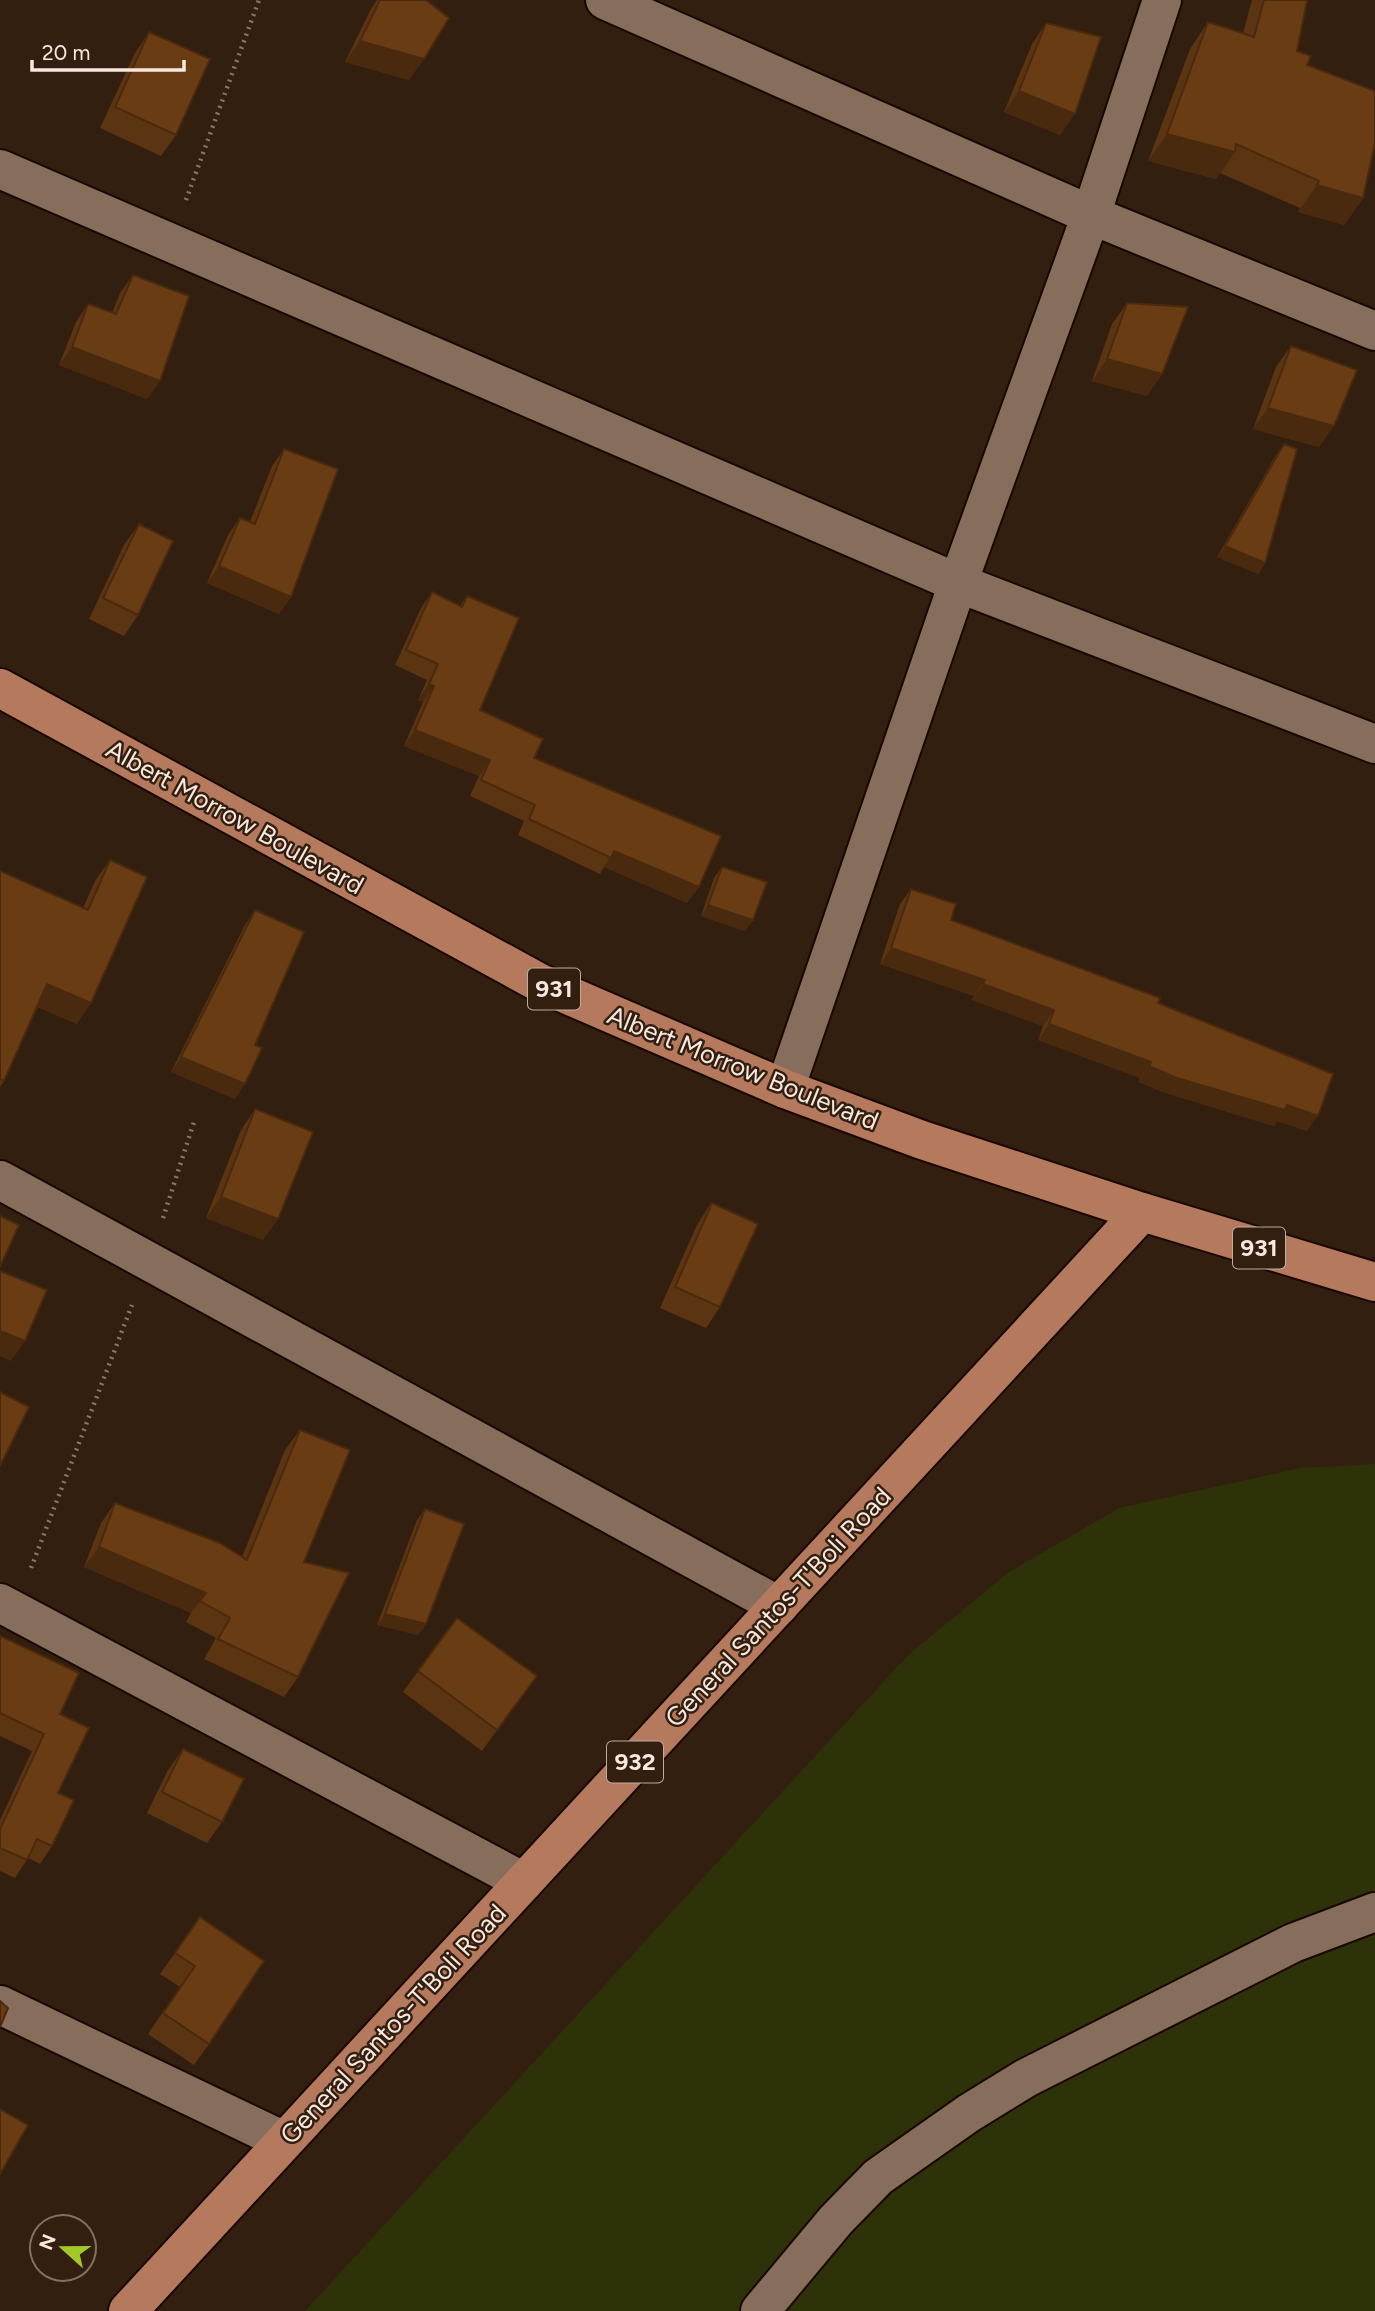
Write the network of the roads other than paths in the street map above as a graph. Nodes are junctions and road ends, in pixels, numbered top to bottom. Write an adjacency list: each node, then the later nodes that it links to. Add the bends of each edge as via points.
1 (604, 0): 4 (street)
2 (1163, 0): 4 (street)
3 (0, 169): 6 (street)
4 (1091, 215): 5 (street); 6 (street)
5 (1375, 331)
6 (958, 583): 8 (street); 9 (street)
7 (0, 688): 9 (main road, Albert Morrow Boulevard / 931, via 540,983)
8 (1375, 744)
9 (785, 1090): 11 (main road, Albert Morrow Boulevard / 931)
10 (0, 1180): 13 (street)
11 (1142, 1212): 12 (main road, Albert Morrow Boulevard / 931); 13 (main road, General Santos-T'Boli Road / 932)
12 (1375, 1282)
13 (779, 1606): 15 (main road, General Santos-T'Boli Road / 932)
14 (7, 1607): 15 (street)
15 (524, 1882): 18 (main road, General Santos-T'Boli Road / 932)
16 (1375, 1912): 20 (street, via 1293,1943 1026,2078 969,2113 878,2177)
17 (0, 2005): 18 (street)
18 (284, 2141): 19 (main road, General Santos-T'Boli Road / 932)
19 (128, 2311)
20 (760, 2311)

